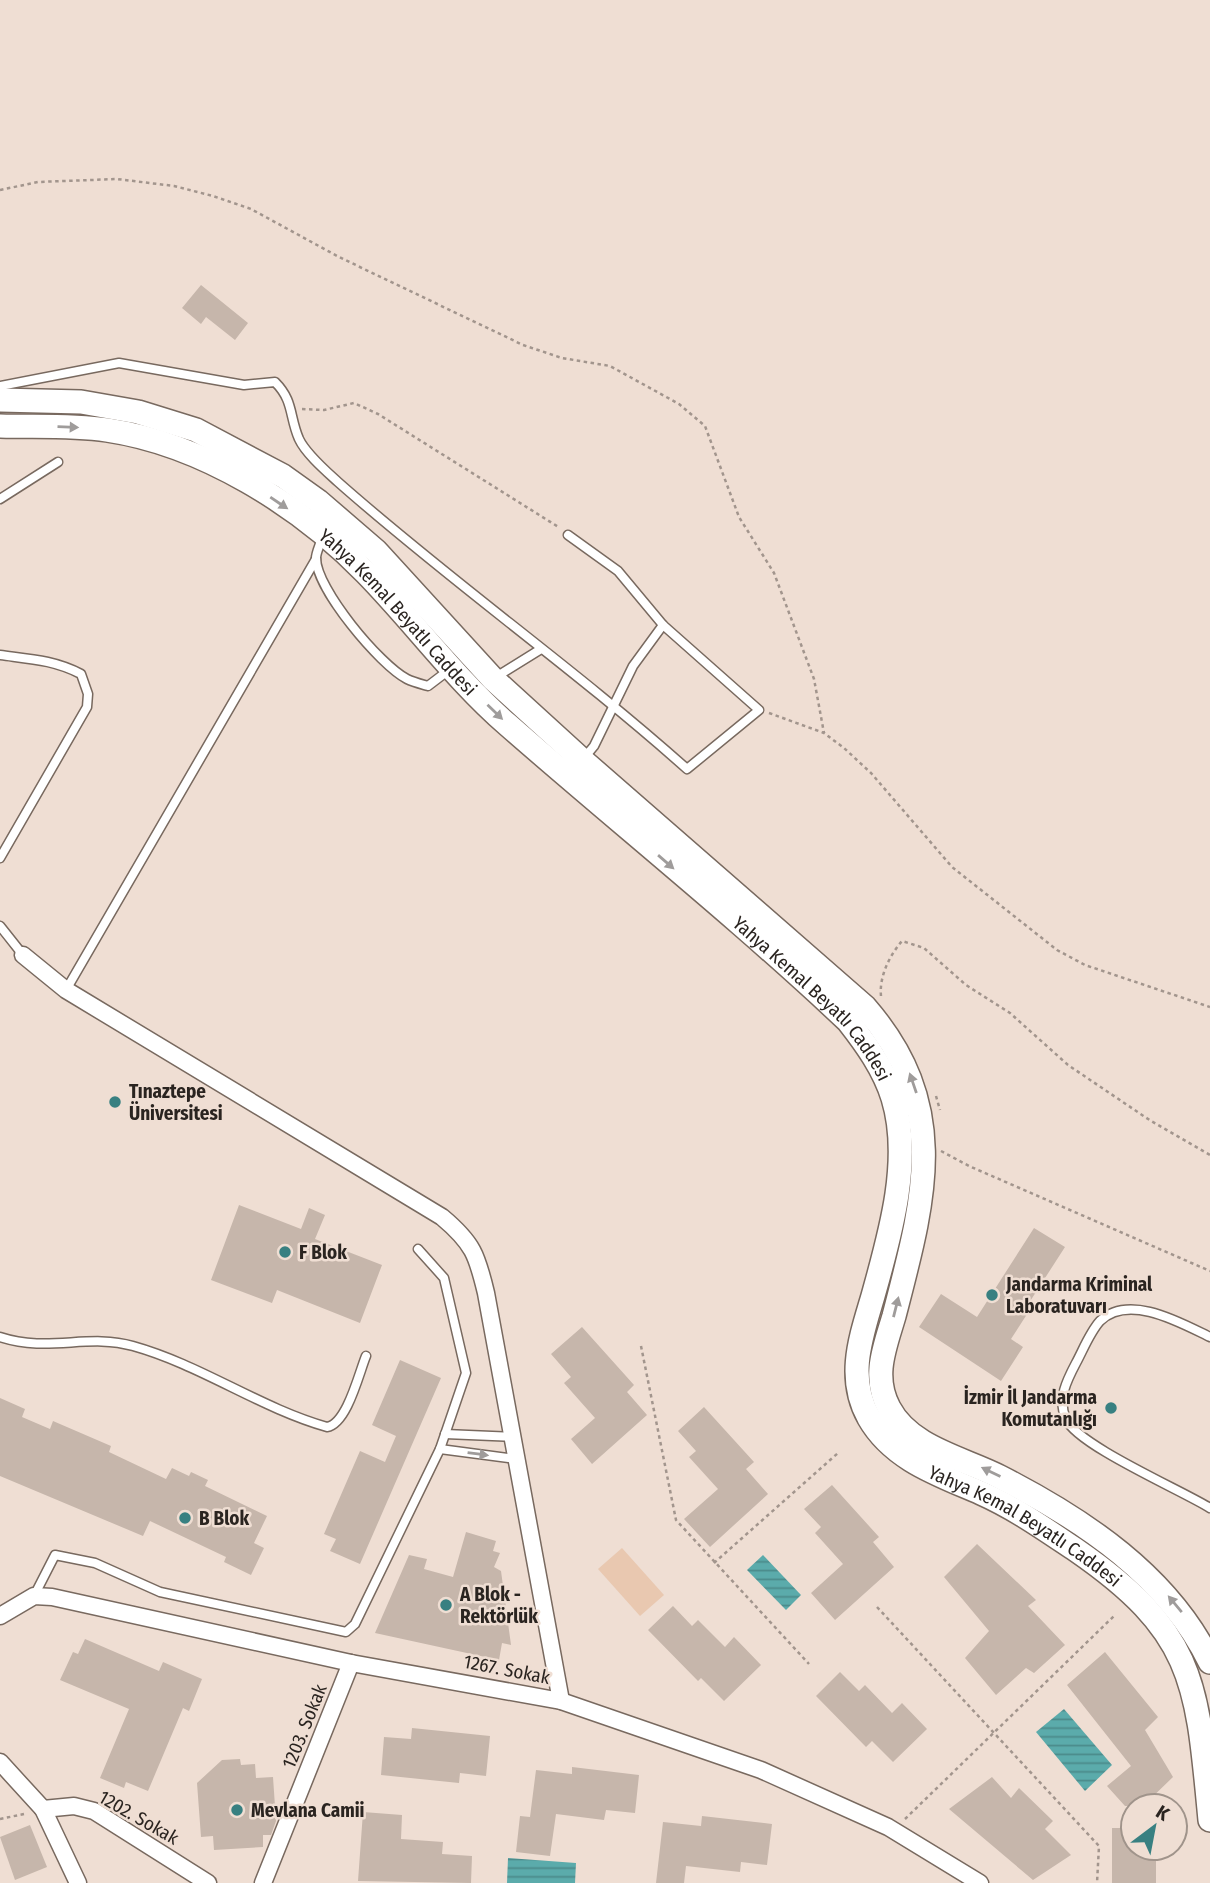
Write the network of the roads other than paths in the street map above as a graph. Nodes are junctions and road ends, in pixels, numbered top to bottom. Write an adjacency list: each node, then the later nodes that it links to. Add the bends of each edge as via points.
1 (0, 386): 10 (lane, via 119,363 244,385 275,382 286,393 305,449 336,481)
2 (0, 400): 12 (main road, Yahya Kemal Beyatlı Caddesi, via 82,402 138,412 196,430 253,458 347,524 401,576)
3 (0, 426): 6 (main road, Yahya Kemal Beyatlı Caddesi, one-way to 6, via 108,430 172,447 249,484)
4 (58, 462): 5 (lane)
5 (0, 499)
6 (323, 534): 8 (lane); 12 (main road, Yahya Kemal Beyatlı Caddesi)
7 (568, 535): 9 (lane, via 618,571)
8 (316, 559): 12 (lane, via 355,631 408,680 428,686); 20 (lane)
9 (663, 625): 14 (lane, via 633,666); 14 (lane, via 759,710 687,769)
10 (541, 649): 13 (lane); 14 (lane)
11 (0, 654): 17 (lane, via 62,664 81,674 88,695 88,707)
12 (460, 659): 13 (main road, Yahya Kemal Beyatlı Caddesi); 16 (main road, Yahya Kemal Beyatlı Caddesi, one-way to 16, via 506,723)
13 (493, 679): 15 (main road, Yahya Kemal Beyatlı Caddesi)
14 (614, 704): 15 (lane)
15 (582, 760): 16 (main road, Yahya Kemal Beyatlı Caddesi)
16 (610, 798): 32 (main road, Yahya Kemal Beyatlı Caddesi, one-way to 16, via 1176,1605 1123,1555 1006,1480 928,1445 889,1408 880,1358 914,1234 932,1135 898,1049 865,1007); 37 (main road, Yahya Kemal Beyatlı Caddesi, one-way to 37, via 848,1021 875,1059 893,1098 899,1157 889,1233 859,1340 857,1381 862,1402 879,1433 908,1458 1033,1522 1108,1572 1156,1616 1176,1648 1196,1702)
17 (0, 858)
18 (0, 926): 19 (lane)
19 (23, 955): 20 (street)
20 (65, 989): 26 (street, via 458,1230 480,1267)
21 (418, 1249): 25 (lane, via 444,1279 466,1373)
22 (0, 1337): 24 (lane, via 45,1346 100,1341 131,1345 327,1427 338,1423 344,1414)
23 (1210, 1337): 29 (lane, via 1146,1312 1113,1312 1099,1322 1065,1383 1063,1402 1066,1420 1078,1433)
24 (366, 1356)
25 (445, 1434): 26 (lane); 27 (lane)
26 (513, 1437): 28 (street)
27 (440, 1449): 28 (lane, one-way to 28); 30 (lane, via 355,1624 346,1632 160,1592 95,1563 55,1555)
28 (516, 1459): 34 (street)
29 (1210, 1508)
30 (34, 1596): 31 (street); 33 (street, 1267. Sokak)
31 (0, 1616)
32 (1210, 1662)
33 (351, 1663): 34 (street, 1267. Sokak); 40 (street, 1203. Sokak)
34 (561, 1701): 41 (street, 1267. Sokak, via 761,1770 888,1827)
35 (0, 1762): 36 (street)
36 (43, 1809): 38 (street); 39 (street, 1202. Sokak, via 74,1806 94,1811)
37 (1210, 1819)
38 (78, 1883)
39 (208, 1883)
40 (263, 1883)
41 (981, 1883)

